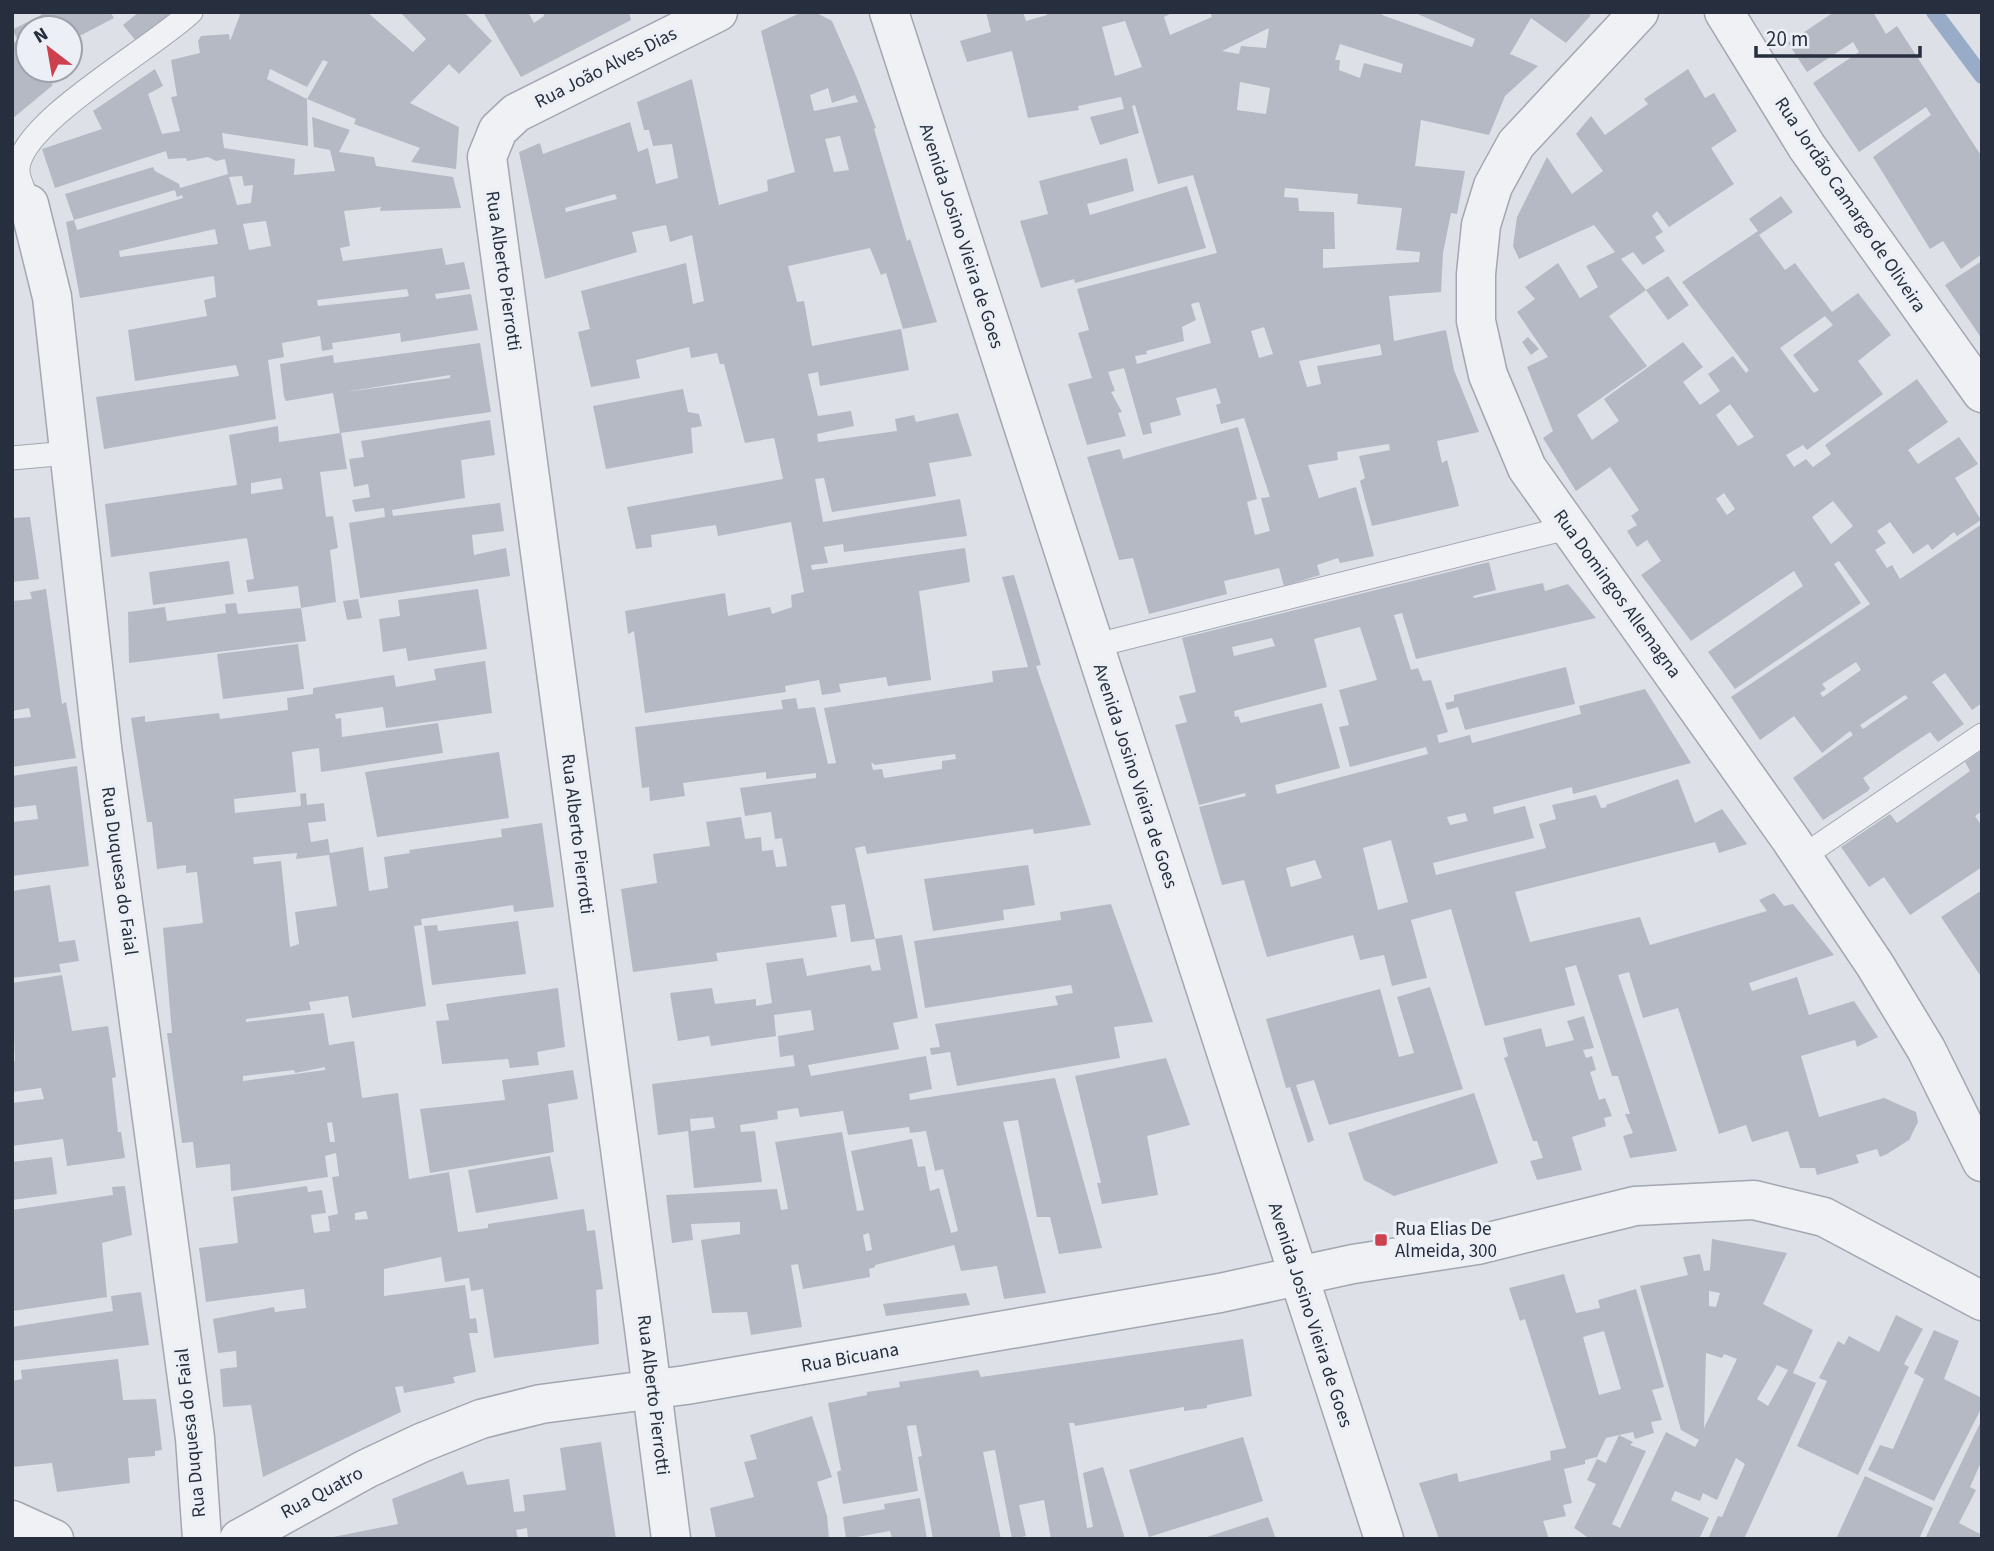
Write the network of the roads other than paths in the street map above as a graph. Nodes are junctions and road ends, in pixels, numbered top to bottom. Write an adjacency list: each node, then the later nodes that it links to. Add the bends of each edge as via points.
1 (191, 12): 7 (lane, via 44,124 30,140 17,170)
2 (718, 12): 6 (street, Rua João Alves Dias, via 516,113)
3 (889, 12): 12 (street, Avenida Josino Vieira de Goes)
4 (1639, 12): 11 (street, Rua Domingos Allemagna, via 1516,144 1493,186 1481,225 1476,321 1488,375 1527,468)
5 (1724, 12): 8 (street, Rua Jordão Camargo de Oliveira, via 1807,147)
6 (498, 130): 18 (street, Rua Alberto Pierrotti, via 487,157)
7 (29, 204): 9 (street, Rua Duquesa do Faial, via 52,297)
8 (1982, 393)
9 (68, 453): 10 (lane); 22 (street, Rua Duquesa do Faial, via 102,747 195,1438)
10 (12, 458)
11 (1567, 527): 12 (lane); 14 (street, Rua Domingos Allemagna)
12 (1093, 646): 16 (street, Avenida Josino Vieira de Goes)
13 (1982, 734): 14 (lane)
14 (1802, 857): 15 (street, Rua Domingos Allemagna, via 1926,1049)
15 (1982, 1163)
16 (1297, 1276): 17 (street, Rua Bicuana, via 1477,1245 1635,1206 1754,1200 1825,1217); 18 (street, Rua Bicuana); 25 (street, Avenida Josino Vieira de Goes)
17 (1982, 1301)
18 (654, 1390): 19 (street, Rua Bicuana, via 517,1410 481,1419); 24 (street, Rua Alberto Pierrotti)
19 (408, 1450): 23 (street, Rua Quatro)
20 (12, 1520): 21 (street)
21 (54, 1539)
22 (202, 1539)
23 (239, 1539)
24 (671, 1539)
25 (1384, 1539)

